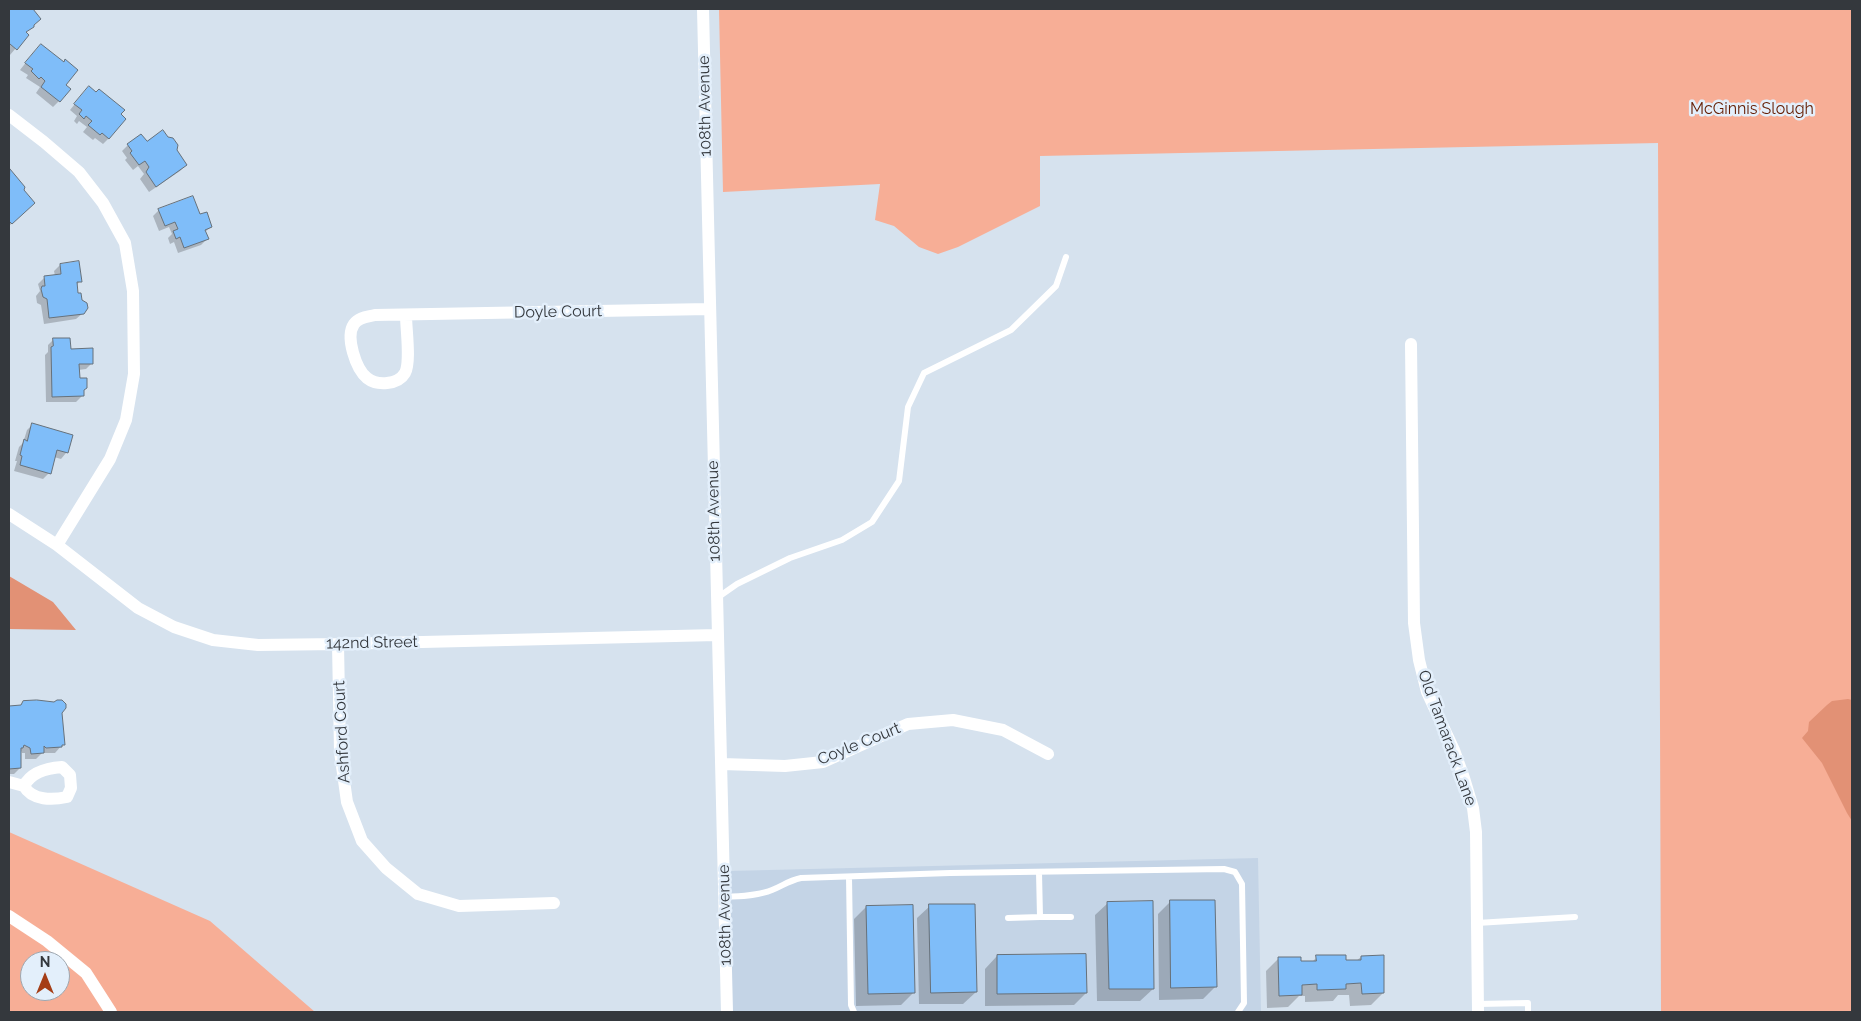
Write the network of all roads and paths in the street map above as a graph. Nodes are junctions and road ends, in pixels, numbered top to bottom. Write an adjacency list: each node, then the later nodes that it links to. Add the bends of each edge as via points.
1 (702, 9): 4 (street, 108th Avenue)
2 (9, 115): 8 (street, via 79,172 103,203 125,243 133,291 134,374 126,420 110,459)
3 (1066, 257): 9 (lane, via 1056,286 1011,330 924,373 908,407 899,481 872,522 842,540 790,558 737,584)
4 (710, 310): 5 (street, Doyle Court); 9 (street, 108th Avenue)
5 (406, 315): 5 (street, Doyle Court, via 375,315 355,323 351,343 356,363 366,378 388,383 399,380 406,372)
6 (1412, 344): 25 (street, Old Tamarack Lane, via 1414,623 1427,692 1454,750 1473,808)
7 (9, 514): 8 (street, 142nd Street)
8 (56, 545): 11 (street, 142nd Street, via 138,608 213,640 258,645)
9 (716, 599): 10 (street, 108th Avenue)
10 (717, 635): 11 (street, 142nd Street); 13 (street, 108th Avenue)
11 (338, 644): 19 (street, Ashford Court, via 341,760 347,802 362,841 386,868 418,894 459,906)
12 (1048, 754): 13 (street, Coyle Court, via 1003,730 953,720 908,724 823,762 785,766)
13 (722, 764): 18 (street, 108th Avenue)
14 (9, 782): 15 (street)
15 (24, 786)
16 (1039, 872): 17 (lane); 21 (lane); 30 (lane, via 1224,869 1235,872 1242,884 1244,1004)
17 (849, 876): 18 (lane, via 802,878 756,894); 29 (lane, via 851,1004)
18 (725, 897): 28 (street, 108th Avenue)
19 (554, 903)
20 (9, 916): 27 (street, via 47,941 86,973)
21 (1040, 917): 22 (lane); 24 (lane)
22 (1072, 917)
23 (1575, 917): 25 (lane)
24 (1008, 918)
25 (1477, 923): 26 (street, Old Tamarack Lane)
26 (1478, 1008): 31 (lane, via 1528,1003)
27 (111, 1012)
28 (727, 1012)
29 (854, 1012)
30 (1238, 1012)
31 (1528, 1012)

